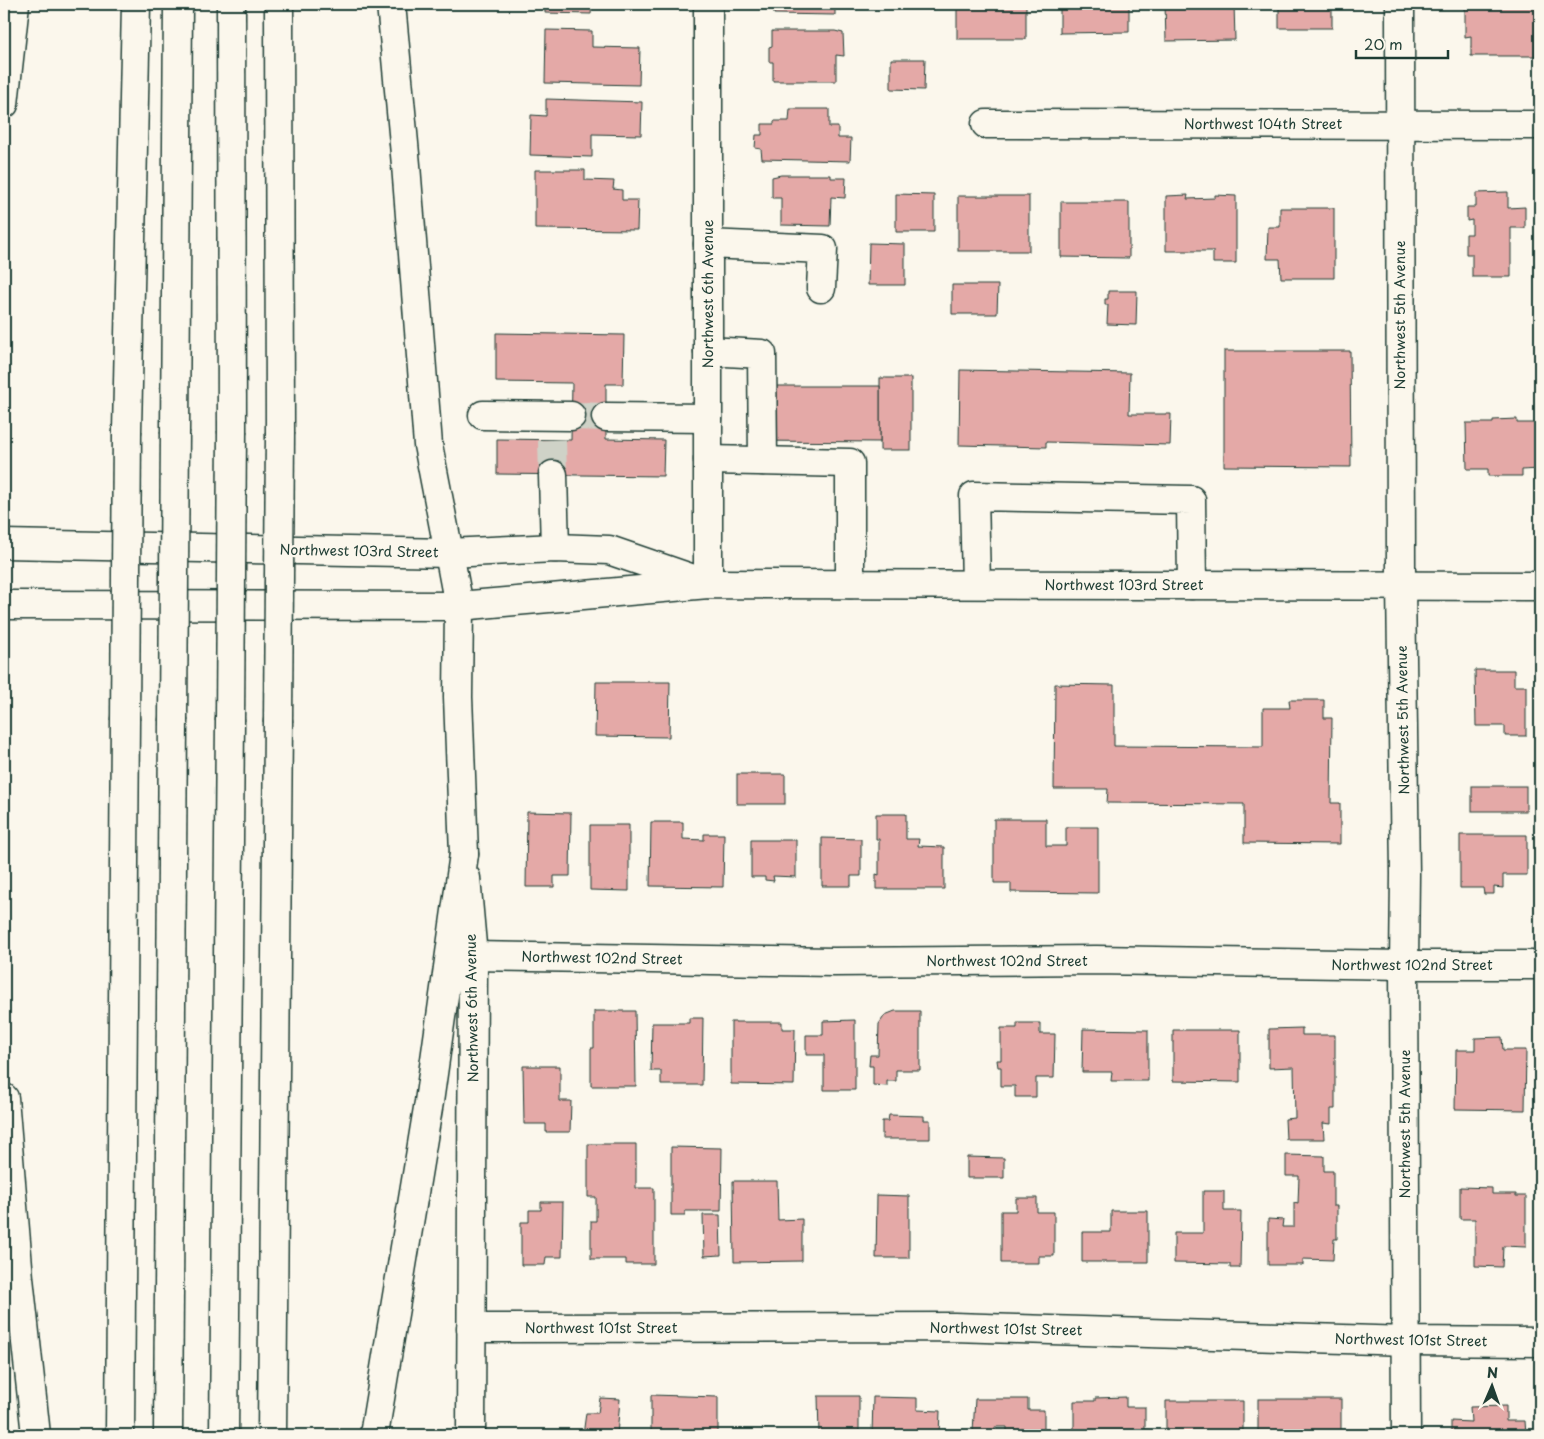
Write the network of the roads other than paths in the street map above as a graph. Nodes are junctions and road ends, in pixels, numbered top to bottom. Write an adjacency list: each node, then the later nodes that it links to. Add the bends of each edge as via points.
1 (15, 4): 9 (main road)
2 (136, 4): 43 (main road, bridge, via 127,430)
3 (178, 4): 44 (main road, bridge)
4 (231, 4): 45 (main road, bridge, via 232,431)
5 (279, 4): 46 (main road, bridge, via 280,432)
6 (391, 4): 25 (main road, Northwest 6th Avenue, via 428,445)
7 (708, 4): 13 (main road, Northwest 6th Avenue)
8 (1400, 4): 11 (main road, Northwest 5th Avenue)
9 (4, 104)
10 (986, 124): 11 (main road, Northwest 104th Street)
11 (1399, 124): 12 (main road, Northwest 104th Street); 30 (main road, Northwest 5th Avenue)
12 (1540, 125)
13 (708, 244): 14 (main road, via 822,249); 15 (main road, Northwest 6th Avenue)
14 (821, 288)
15 (708, 352): 18 (main road, Northwest 6th Avenue); 21 (main road, via 762,354)
16 (483, 416): 19 (main road)
17 (606, 417): 18 (main road)
18 (708, 418): 20 (main road, Northwest 6th Avenue)
19 (558, 424)
20 (708, 460): 21 (main road); 26 (main road, Northwest 6th Avenue)
21 (762, 461): 27 (main road, via 850,463)
22 (553, 475): 24 (main road)
23 (4, 544): 25 (main road, Northwest 103rd Street)
24 (555, 548): 25 (main road, Northwest 103rd Street); 26 (main road, Northwest 103rd Street, via 609,550)
25 (449, 553): 33 (main road, Northwest 6th Avenue)
26 (708, 584): 27 (main road, Northwest 103rd Street); 33 (main road, Northwest 103rd Street)
27 (850, 584): 28 (main road, Northwest 103rd Street)
28 (976, 584): 29 (main road, Northwest 103rd Street); 29 (main road, via 974,496 1191,500)
29 (1192, 585): 30 (main road, Northwest 103rd Street)
30 (1401, 586): 31 (main road, Northwest 103rd Street); 36 (main road, Northwest 5th Avenue)
31 (1540, 586)
32 (4, 605): 33 (main road, Northwest 103rd Street)
33 (459, 606): 34 (main road, Northwest 6th Avenue, via 458,697)
34 (464, 854): 35 (main road, Northwest 6th Avenue); 47 (main road, via 429,1102)
35 (473, 956): 36 (main road, Northwest 102nd Street, via 834,962 1096,960); 39 (main road, Northwest 6th Avenue)
36 (1404, 965): 37 (main road, Northwest 102nd Street); 40 (main road, Northwest 5th Avenue)
37 (1540, 965)
38 (4, 1098): 42 (main road)
39 (471, 1328): 40 (main road, Northwest 101st Street, via 954,1327); 48 (main road, Northwest 6th Avenue)
40 (1407, 1341): 41 (main road, Northwest 101st Street); 49 (main road, Northwest 5th Avenue)
41 (1540, 1342)
42 (36, 1435)
43 (120, 1435)
44 (168, 1435)
45 (224, 1435)
46 (272, 1435)
47 (374, 1435)
48 (471, 1435)
49 (1406, 1435)

